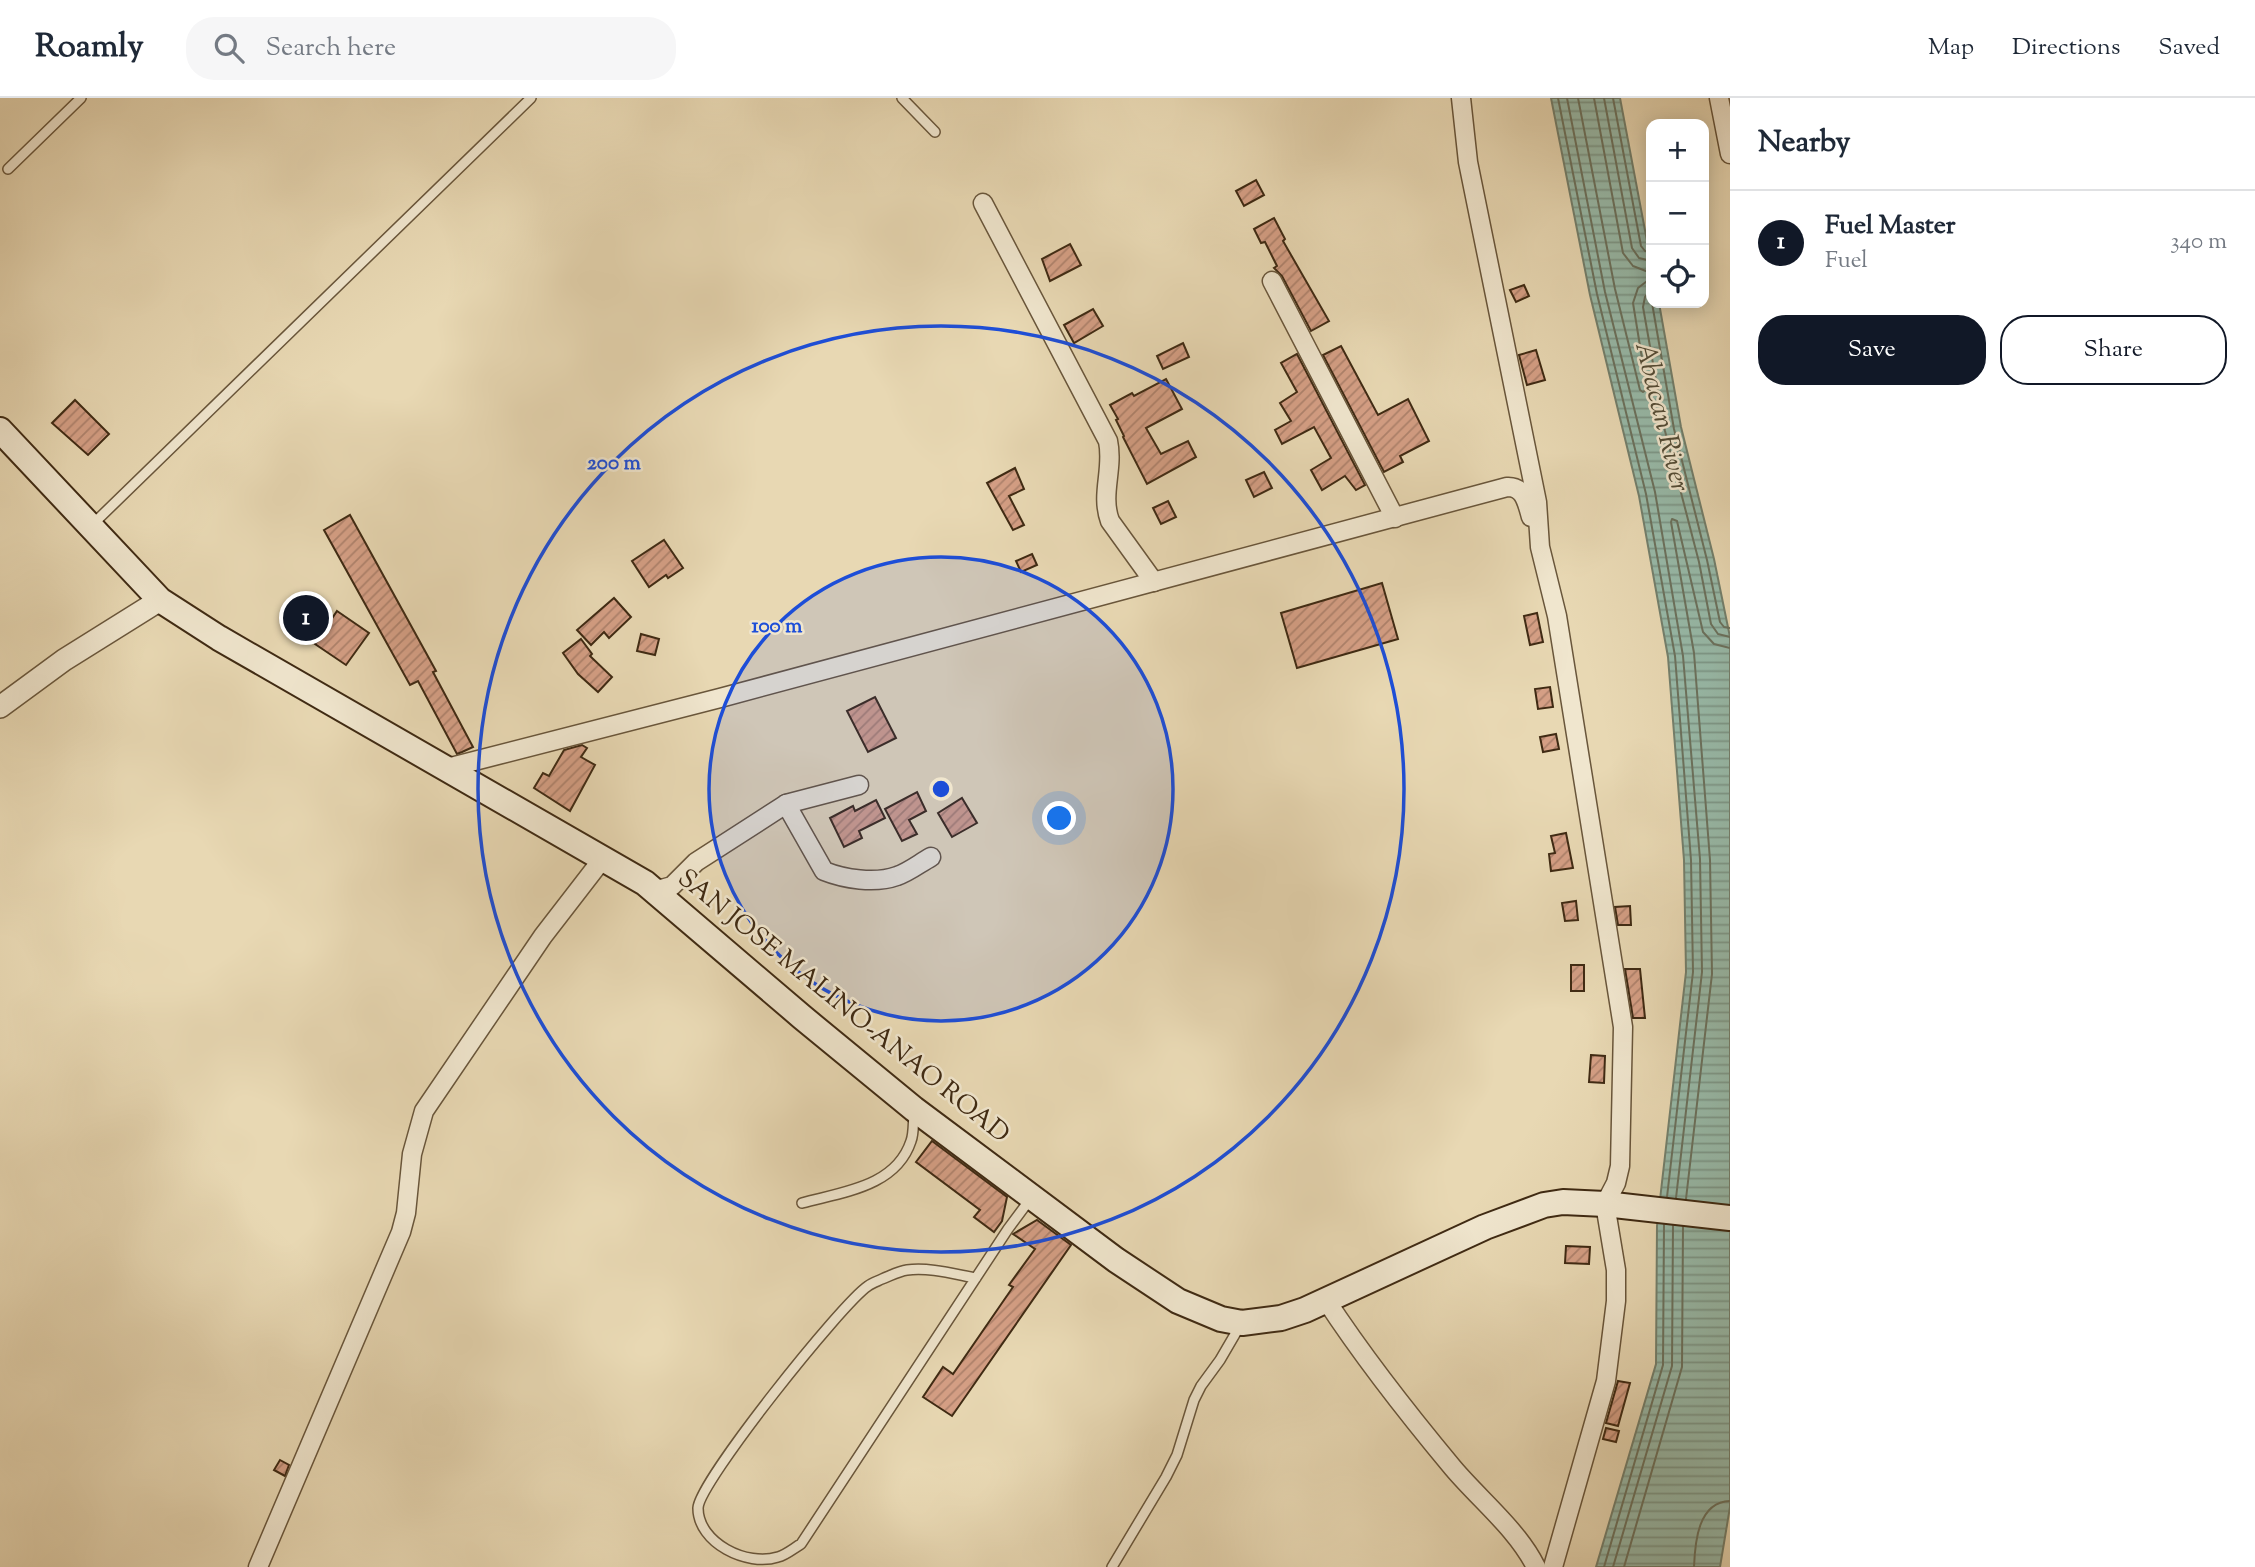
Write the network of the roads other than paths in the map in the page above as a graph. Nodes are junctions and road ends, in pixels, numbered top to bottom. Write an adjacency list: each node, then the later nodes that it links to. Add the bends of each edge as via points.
1 (80, 98): 9 (lane)
2 (531, 98): 14 (lane)
3 (902, 98): 7 (lane)
4 (1461, 98): 15 (street, via 1468,162 1537,502)
5 (1719, 98): 6 (street)
6 (1728, 127): 8 (street)
7 (935, 132)
8 (1730, 154)
9 (8, 169)
10 (983, 203): 16 (street, via 1108,441 1106,510)
11 (1272, 281): 13 (street)
12 (0, 430): 14 (main road, SAN JOSE MALINO-ANAO ROAD)
13 (1395, 518): 15 (street, via 1513,486 1523,496); 16 (street)
14 (91, 526): 17 (main road, SAN JOSE MALINO-ANAO ROAD)
15 (1540, 547): 28 (street, via 1561,642 1623,1027 1620,1166)
16 (1154, 582): 19 (street)
17 (160, 600): 18 (street); 19 (main road, SAN JOSE MALINO-ANAO ROAD)
18 (0, 707)
19 (447, 768): 23 (main road, SAN JOSE MALINO-ANAO ROAD)
20 (859, 785): 21 (street)
21 (786, 804): 22 (street, via 824,871 835,876 887,879); 24 (street, via 696,862 671,886)
22 (931, 857)
23 (604, 858): 24 (main road, SAN JOSE MALINO-ANAO ROAD); 33 (street, via 542,936 424,1111 412,1154 401,1232)
24 (654, 891): 25 (main road, SAN JOSE MALINO-ANAO ROAD)
25 (914, 1109): 26 (main road, SAN JOSE MALINO-ANAO ROAD); 27 (lane, via 911,1141 887,1176)
26 (1032, 1197): 30 (lane); 32 (main road, SAN JOSE MALINO-ANAO ROAD, via 1178,1301)
27 (802, 1203)
28 (1614, 1205): 29 (main road, SAN JOSE MALINO-ANAO ROAD); 31 (main road, SAN JOSE MALINO-ANAO ROAD, via 1563,1202 1520,1212); 36 (street, via 1616,1301 1606,1381)
29 (1730, 1218)
30 (976, 1278): 30 (lane, via 801,1544 776,1558 750,1559 720,1546 702,1528 698,1507 705,1488 743,1432 868,1285 906,1270)
31 (1326, 1300): 32 (main road, SAN JOSE MALINO-ANAO ROAD, via 1281,1318); 35 (street, via 1358,1348)
32 (1242, 1323): 34 (lane, via 1201,1386 1177,1455)
33 (258, 1567)
34 (1112, 1567)
35 (1536, 1567)
36 (1553, 1567)

